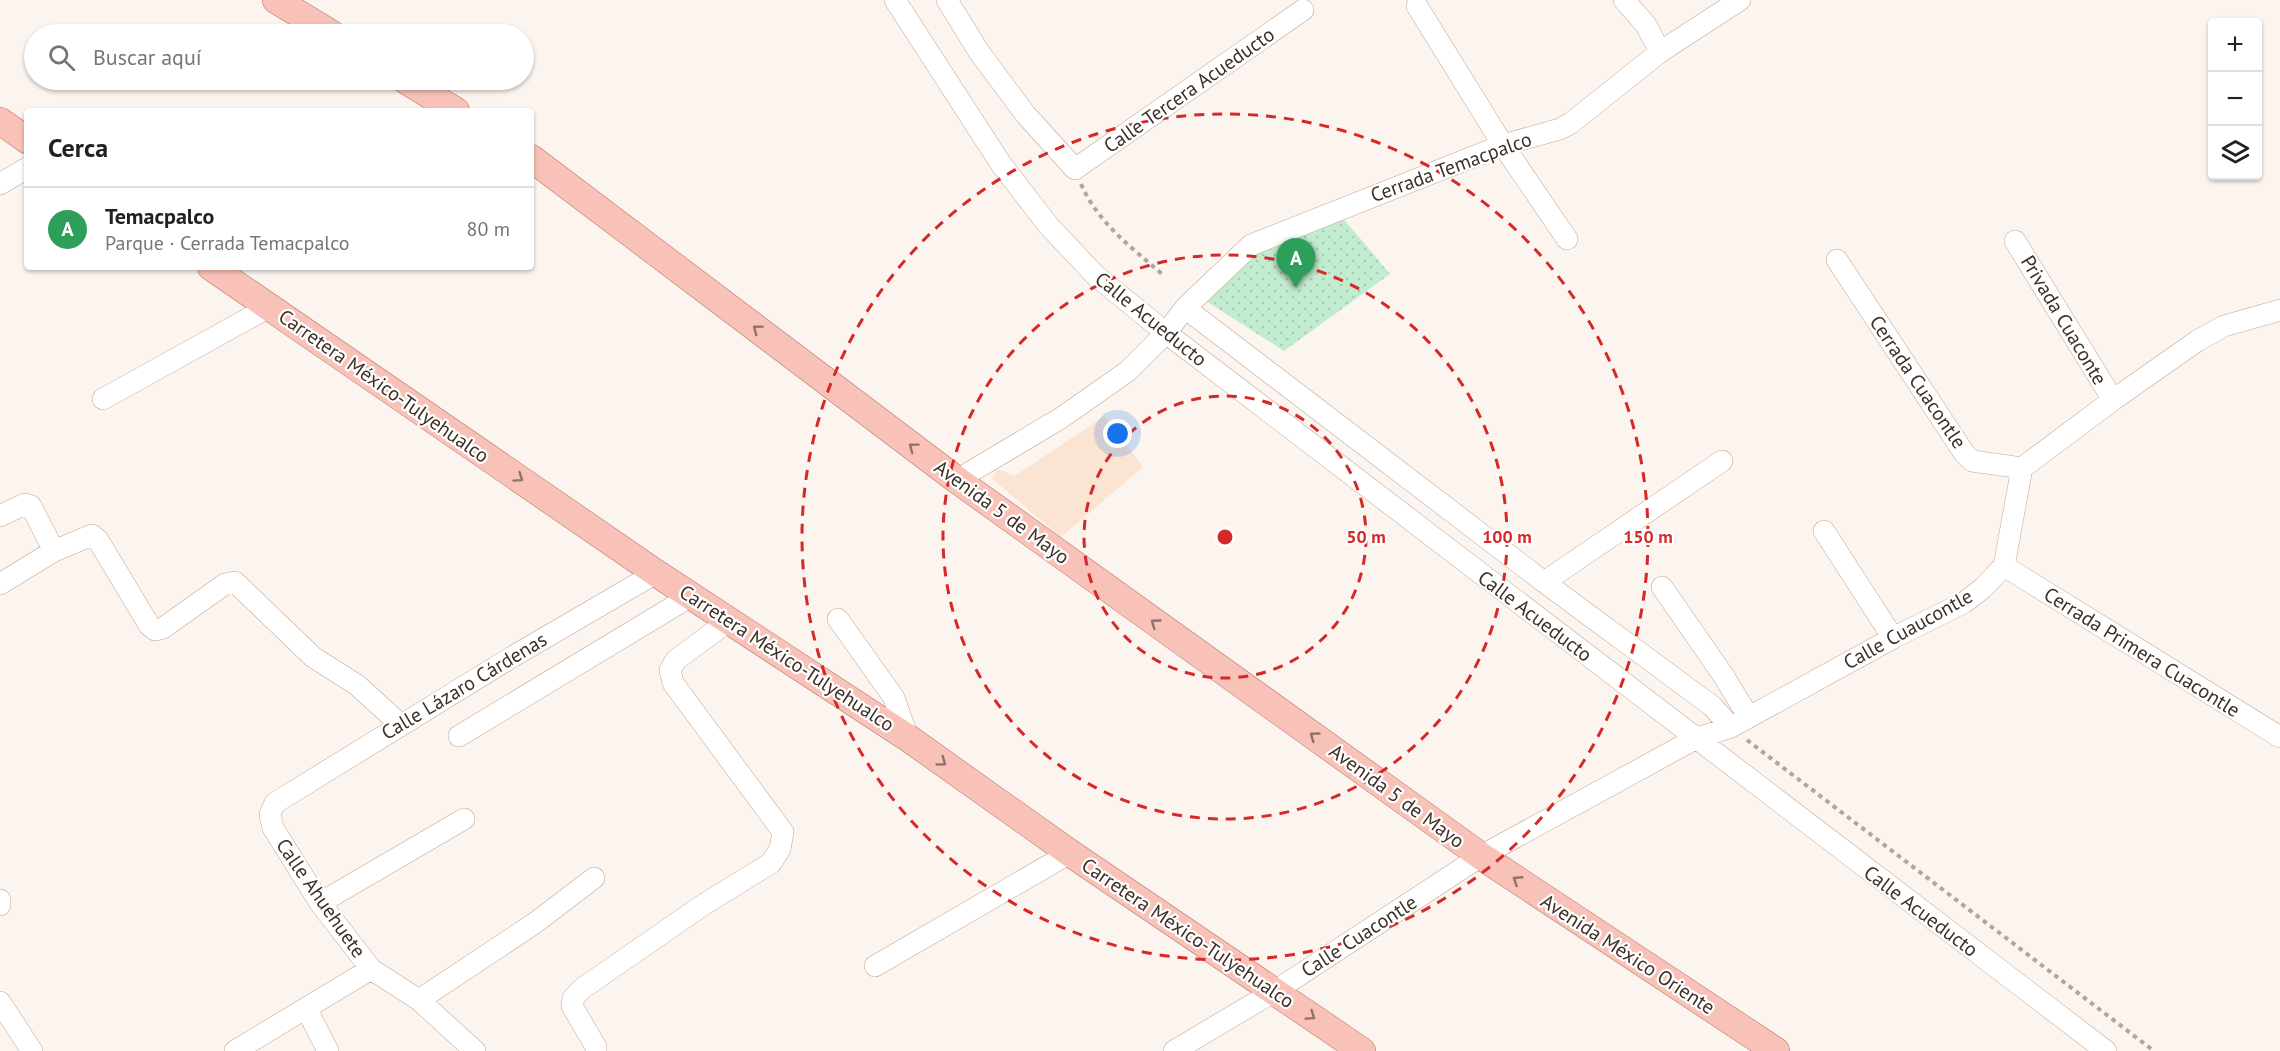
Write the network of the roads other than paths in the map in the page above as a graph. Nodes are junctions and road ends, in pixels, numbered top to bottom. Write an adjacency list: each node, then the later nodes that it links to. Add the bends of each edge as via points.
1 (276, 0): 8 (main road)
2 (895, 0): 25 (street, Calle Acueducto, via 1000,164 1048,225 1096,276)
3 (947, 0): 7 (street, Calle Tercera Acueducto, via 1012,97 1075,169)
4 (1624, 0): 9 (street, via 1646,25)
5 (1740, 0): 9 (street, Cerrada Temacpalco)
6 (1417, 6): 14 (street)
7 (1303, 10)
8 (316, 24)
9 (1660, 52): 14 (street, Cerrada Temacpalco, via 1571,123)
10 (421, 90): 11 (main road)
11 (451, 108)
12 (0, 121): 13 (main road)
13 (24, 138)
14 (1503, 145): 18 (street); 23 (street, Cerrada Temacpalco, via 1251,245)
15 (534, 160): 30 (main road, Avenida 5 de Mayo, one-way to 15)
16 (24, 170): 17 (street)
17 (0, 184)
18 (1567, 239)
19 (2015, 241): 27 (street, Privada Cuaconte)
20 (1837, 260): 29 (street, Cerrada Cuacontle, via 1964,453 1972,461)
21 (215, 270): 22 (main road, Carretera México-Tulyehualco)
22 (268, 307): 26 (street); 35 (main road, Carretera México-Tulyehualco, one-way to 35)
23 (1185, 308): 25 (street, Cerrada Temacpalco); 36 (street, Calle Acueducto)
24 (2280, 310): 27 (street, via 2224,326)
25 (1166, 333): 30 (street, Cerrada Temacpalco, via 1128,370 1061,418); 48 (street, Calle Acueducto)
26 (103, 399)
27 (2113, 400): 29 (street)
28 (1722, 461): 36 (street)
29 (2022, 468): 34 (street)
30 (957, 480): 52 (main road, Avenida 5 de Mayo, one-way to 30)
31 (0, 516): 33 (street, via 25,504 31,506)
32 (1824, 531): 42 (street)
33 (54, 551): 37 (street); 44 (street, via 92,536 98,540 155,630 225,584 235,582 313,657 357,685)
34 (2004, 566): 42 (street, Calle Cuaucontle, via 1965,602); 46 (street, Cerrada Primera Cuacontle)
35 (656, 573): 39 (main road, Carretera México-Tulyehualco); 44 (street, Calle Lázaro Cárdenas)
36 (1544, 582): 43 (street, Calle Acueducto, via 1712,706)
37 (0, 584)
38 (1662, 587): 43 (street, via 1723,675)
39 (692, 596): 41 (main road, Carretera México-Tulyehualco); 45 (street)
40 (838, 619): 47 (street, via 894,698)
41 (730, 620): 47 (main road, Carretera México-Tulyehualco); 63 (street, via 676,660 670,670 673,683 783,832 780,849 771,863 703,905 573,998 572,1006)
42 (1893, 638): 43 (street, Calle Cuaucontle)
43 (1739, 721): 48 (street, Calle Cuaucontle)
44 (400, 725): 49 (street, Calle Lázaro Cárdenas)
45 (459, 736)
46 (2280, 737)
47 (908, 738): 51 (main road, Carretera México-Tulyehualco, one-way to 51)
48 (1695, 739): 52 (street, Calle Cuaucontle); 71 (street, Calle Acueducto)
49 (275, 803): 55 (street, Calle Ahuehuete, via 270,814 273,828)
50 (464, 819): 55 (street)
51 (1070, 853): 57 (street); 59 (main road, Carretera México-Tulyehualco)
52 (1481, 856): 59 (street, Calle Cuacontle); 70 (main road, Avenida México Oriente, one-way to 52)
53 (594, 878): 60 (street, via 535,923)
54 (0, 900): 56 (street)
55 (320, 903): 58 (street, Calle Ahuehuete)
56 (0, 905)
57 (875, 966)
58 (371, 969): 60 (street, Calle Ahuehuete); 62 (street)
59 (1275, 991): 68 (street, Calle Cuacontle); 69 (main road, Carretera México-Tulyehualco, one-way to 69)
60 (419, 1000): 67 (street, Calle Ahuehuete)
61 (0, 1002): 64 (street)
62 (306, 1008): 65 (street); 66 (street)
63 (596, 1050)
64 (32, 1051)
65 (235, 1051)
66 (328, 1051)
67 (475, 1051)
68 (1174, 1051)
69 (1362, 1051)
70 (1776, 1051)
71 (2106, 1051)

